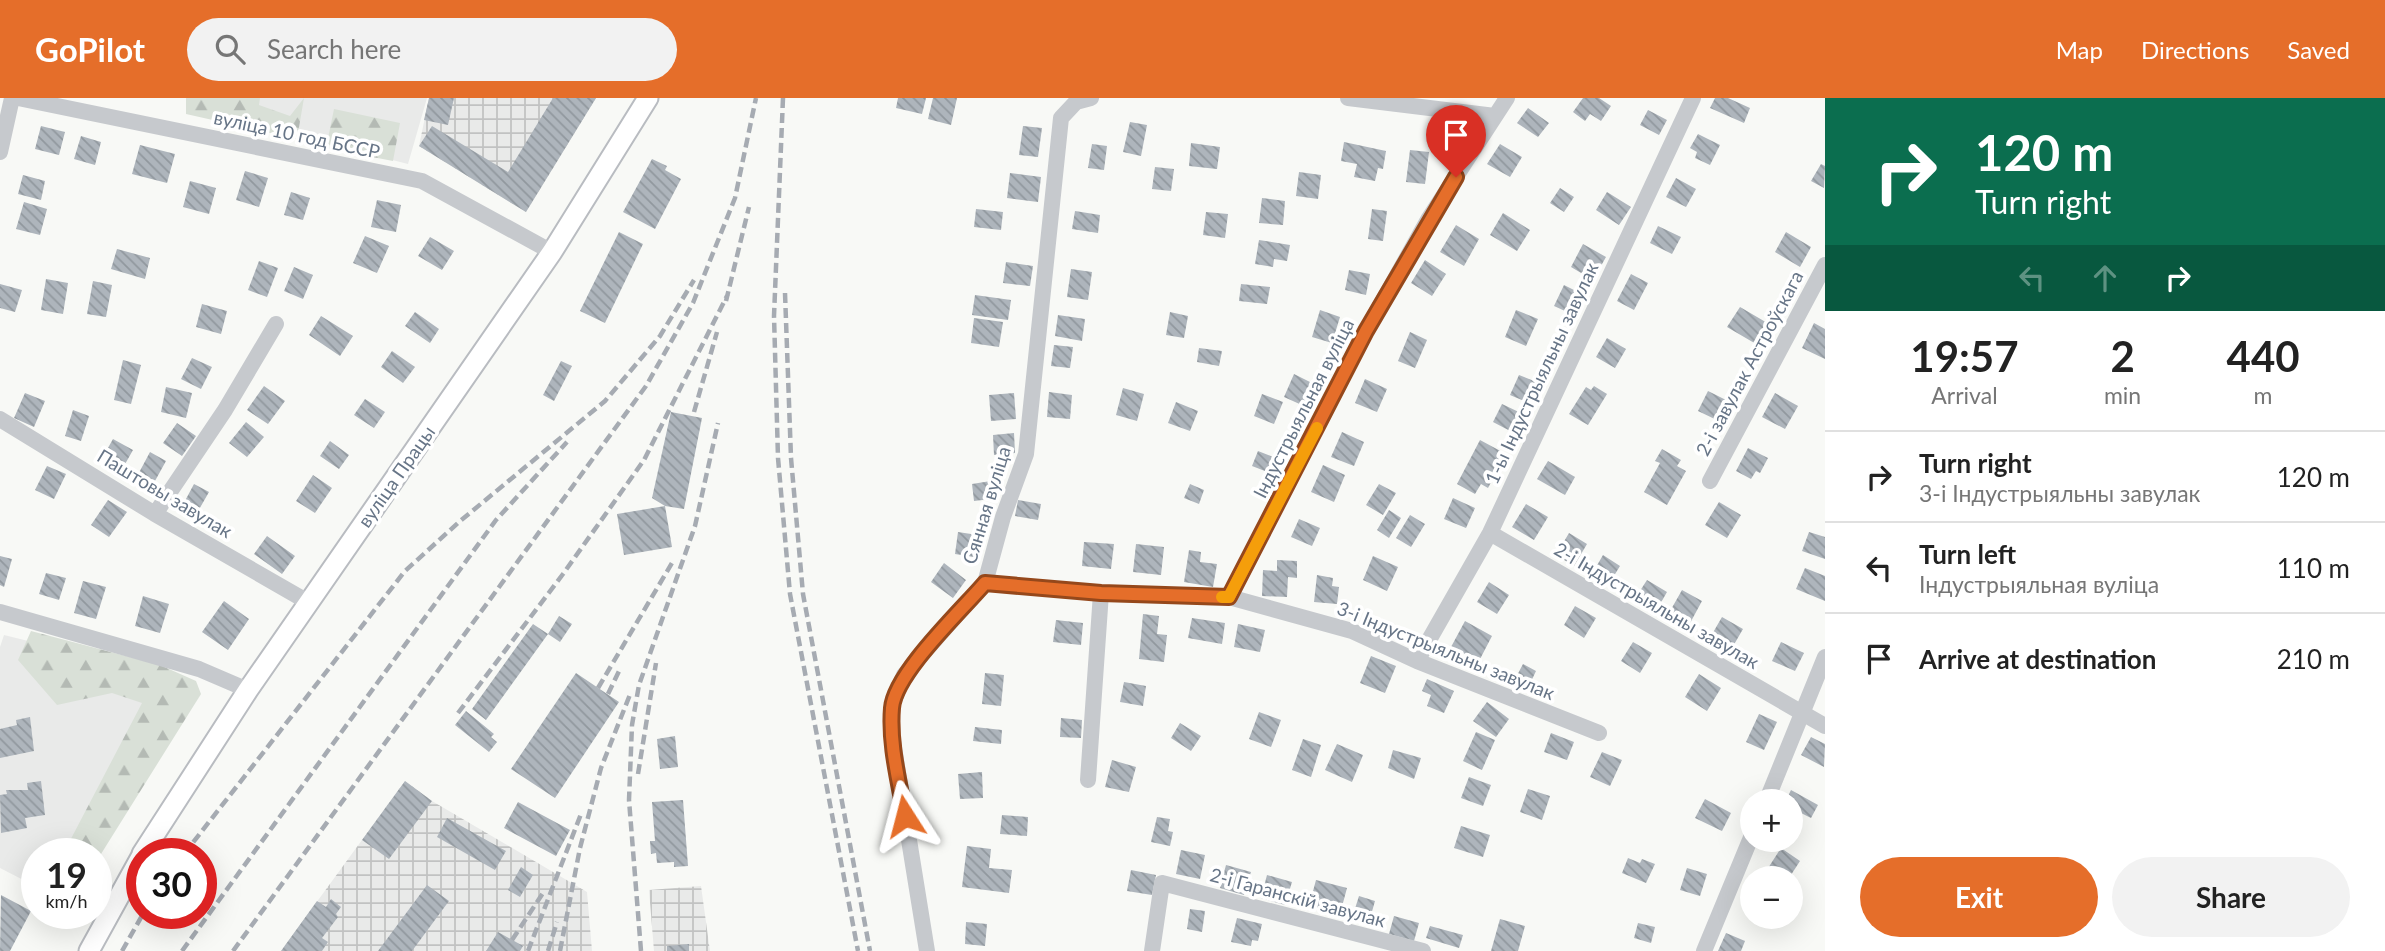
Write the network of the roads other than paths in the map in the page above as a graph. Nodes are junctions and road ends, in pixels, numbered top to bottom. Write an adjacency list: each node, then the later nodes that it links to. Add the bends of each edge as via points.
1 (12, 98): 9 (street)
2 (18, 98): 10 (street, вуліца 10 год БССР, via 422,181)
3 (648, 98): 10 (main road, вуліца Працы)
4 (1091, 98): 17 (street, Сянная вуліца, via 1076,102 1061,118 1026,454)
5 (1348, 98): 8 (street)
6 (1507, 98): 8 (street, Індустрыяльная вуліца)
7 (1693, 98): 16 (street, 1-ы Індустрыяльны завулак)
8 (1495, 116): 19 (street, Індустрыяльная вуліца, via 1429,218 1366,331)
9 (0, 152)
10 (552, 252): 20 (main road, вуліца Працы)
11 (1825, 265): 14 (street, 2-і завулак Астроўскага)
12 (276, 324): 15 (street)
13 (0, 419): 15 (street, Паштовы завулак)
14 (1710, 481)
15 (155, 514): 20 (street, Паштовы завулак)
16 (1490, 533): 23 (street, 1-ы Індустрыяльны завулак); 25 (street, 2-і Індустрыяльны завулак)
17 (985, 583): 18 (street, 3-і Індустрыяльны завулак); 34 (street, Сянная вуліца, via 904,675 892,705 892,735)
18 (1101, 593): 19 (street, 3-і Індустрыяльны завулак); 28 (street)
19 (1229, 597): 23 (street, 3-і Індустрыяльны завулак, via 1352,631)
20 (308, 602): 24 (main road, вуліца Працы)
21 (0, 612): 24 (street, via 199,669)
22 (1825, 657): 25 (street)
23 (1417, 661): 27 (street, 3-і Індустрыяльны завулак)
24 (247, 690): 30 (main road, вуліца Працы)
25 (1803, 713): 26 (street, 2-і Індустрыяльны завулак); 29 (street)
26 (1825, 726)
27 (1599, 733)
28 (1088, 780)
29 (1771, 789)
30 (152, 838)
31 (1745, 852): 37 (street)
32 (126, 883): 33 (main road, вуліца Працы)
33 (89, 951)
34 (927, 951)
35 (1152, 951): 36 (street, 2-і Гаранскій завулак, via 1162,883)
36 (1423, 951)
37 (1704, 951)

